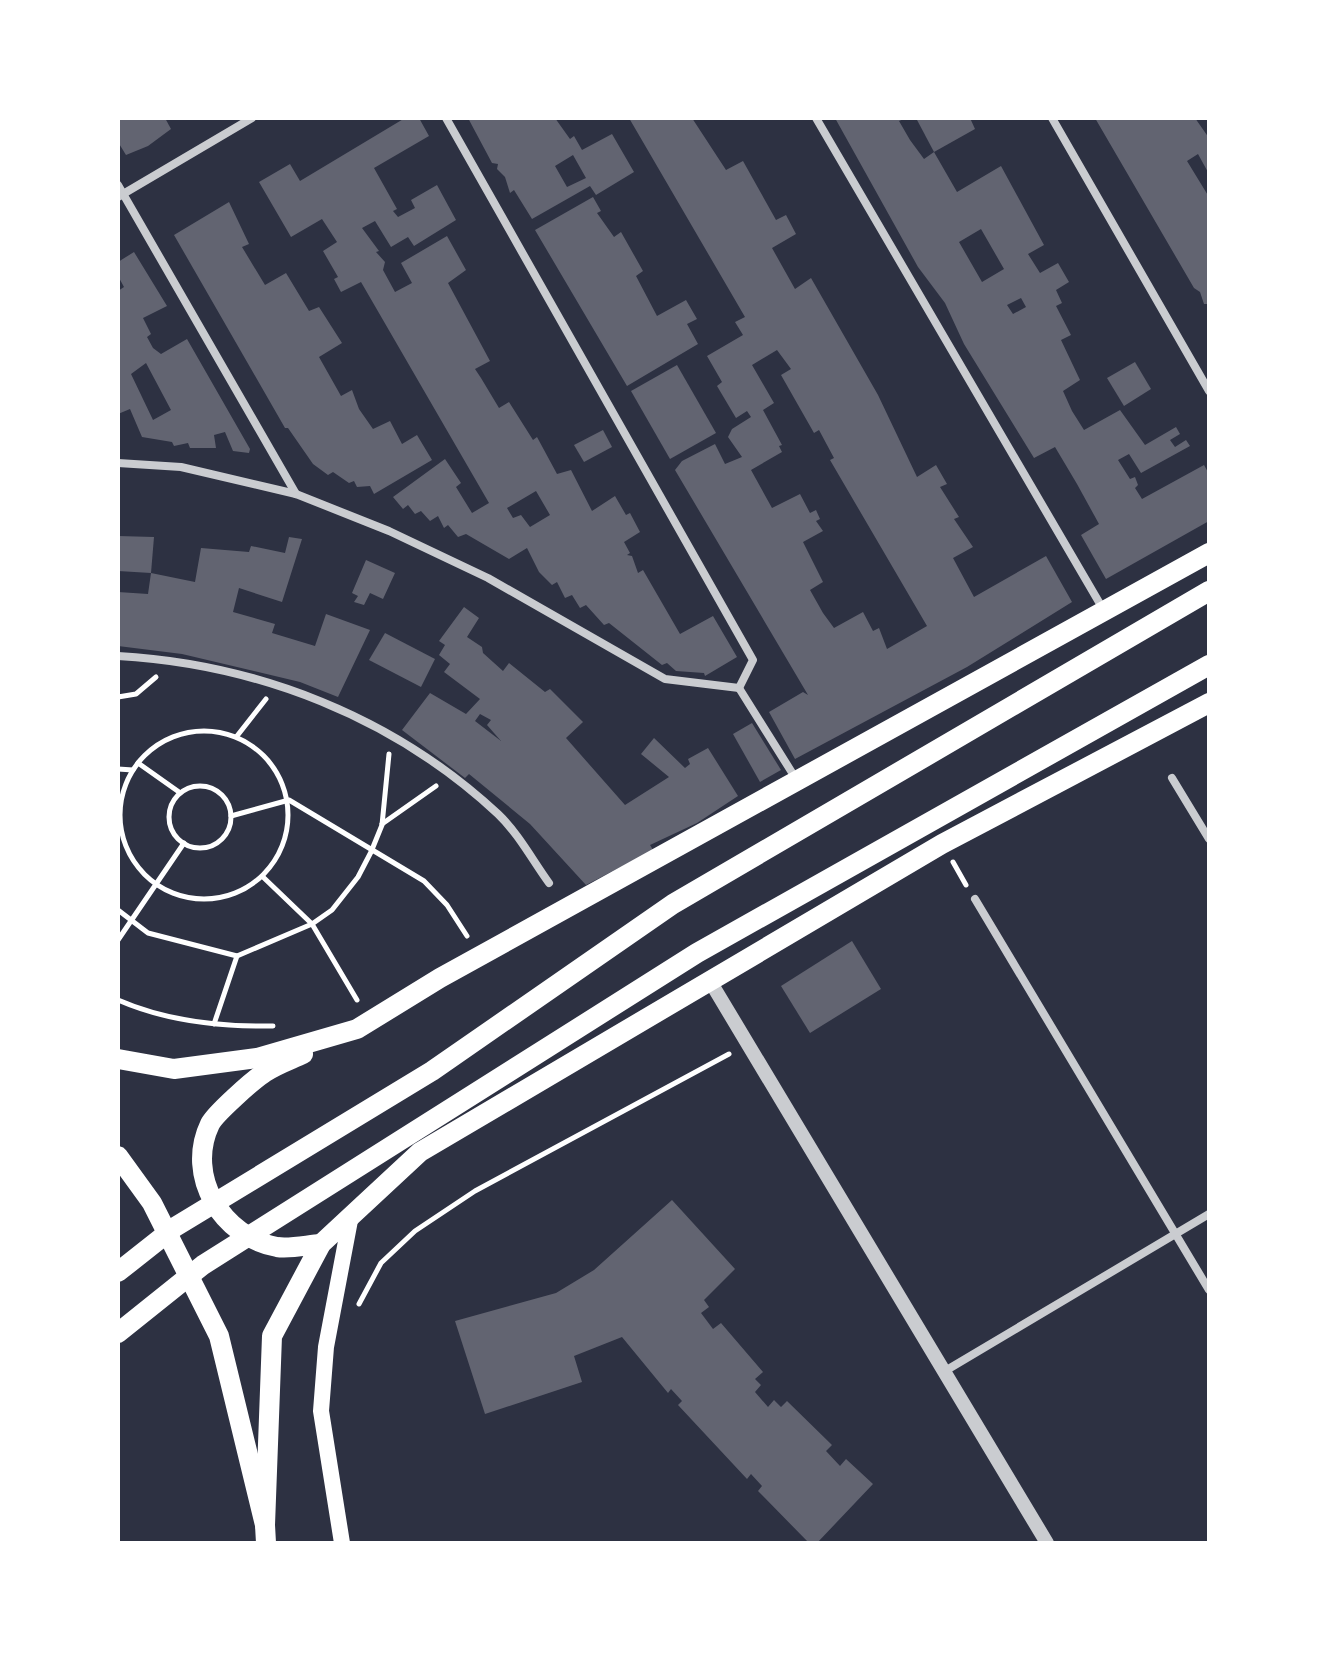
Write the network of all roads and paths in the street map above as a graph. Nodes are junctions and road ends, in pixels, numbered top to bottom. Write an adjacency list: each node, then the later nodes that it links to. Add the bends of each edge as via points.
1 (252, 118): 6 (street)
2 (446, 118): 17 (street, via 753,660)
3 (816, 118): 12 (street)
4 (1052, 118): 7 (street)
5 (118, 185): 6 (street)
6 (121, 196): 9 (street)
7 (1209, 391)
8 (118, 463): 9 (street, via 181,467)
9 (296, 494): 17 (street, via 488,578 665,679)
10 (1209, 553): 12 (main road)
11 (1209, 591): 59 (main road, via 673,904 432,1071 175,1227)
12 (1103, 609): 27 (main road)
13 (118, 656): 14 (street)
14 (173, 659): 16 (street); 18 (path, via 136,694)
15 (1209, 665): 62 (main road, via 697,953 203,1265)
16 (278, 685): 20 (path); 21 (street, via 330,702)
17 (739, 688): 27 (street)
18 (118, 697)
19 (1209, 703): 34 (main road)
20 (237, 736): 22 (path, via 198,731 162,741); 29 (path, via 273,765)
21 (390, 738): 25 (street); 31 (path)
22 (138, 763): 24 (path); 28 (path)
23 (118, 769): 24 (path)
24 (133, 770): 38 (path, via 120,803 123,840 140,870)
25 (451, 777): 31 (path); 37 (street, via 500,816)
26 (1172, 778): 32 (street)
27 (796, 780): 51 (main road)
28 (180, 792): 30 (path, via 196,785 220,792); 33 (path, via 170,807 169,824)
29 (289, 800): 30 (path); 35 (path); 36 (path, via 286,839)
30 (231, 816): 33 (path, via 226,834 213,845)
31 (382, 825): 35 (path)
32 (1209, 839)
33 (184, 843): 38 (path)
34 (942, 844): 39 (path); 46 (main road)
35 (371, 852): 42 (path, via 332,910); 44 (path, via 424,881 447,905)
36 (263, 877): 38 (path, via 231,896 197,900); 42 (path)
37 (549, 883)
38 (156, 884): 41 (path)
39 (975, 899): 57 (street)
40 (118, 910): 41 (path)
41 (132, 920): 43 (path); 45 (path, via 148,933)
42 (312, 924): 45 (path); 48 (path)
43 (118, 940)
44 (471, 944)
45 (237, 956): 49 (path)
46 (710, 981): 52 (street); 56 (main road, via 420,1152)
47 (118, 1000): 49 (path)
48 (362, 1008)
49 (214, 1024): 50 (path)
50 (278, 1025)
51 (357, 1029): 53 (main road, via 257,1058 174,1069); 58 (main road, via 263,1073 210,1123 201,1167 206,1193 249,1238 279,1247)
52 (749, 1044): 61 (path, via 475,1191 415,1231 381,1263); 63 (street)
53 (118, 1059)
54 (118, 1156): 64 (main road, via 152,1203 219,1336)
55 (1209, 1214): 57 (street)
56 (351, 1215): 58 (main road); 65 (main road, via 326,1347 321,1411)
57 (1176, 1234): 60 (street); 63 (street)
58 (321, 1244): 64 (main road, via 272,1336)
59 (118, 1272)
60 (1209, 1290)
61 (355, 1310)
62 (118, 1333)
63 (945, 1371): 66 (street)
64 (265, 1534)
65 (342, 1543)
66 (1047, 1543)

